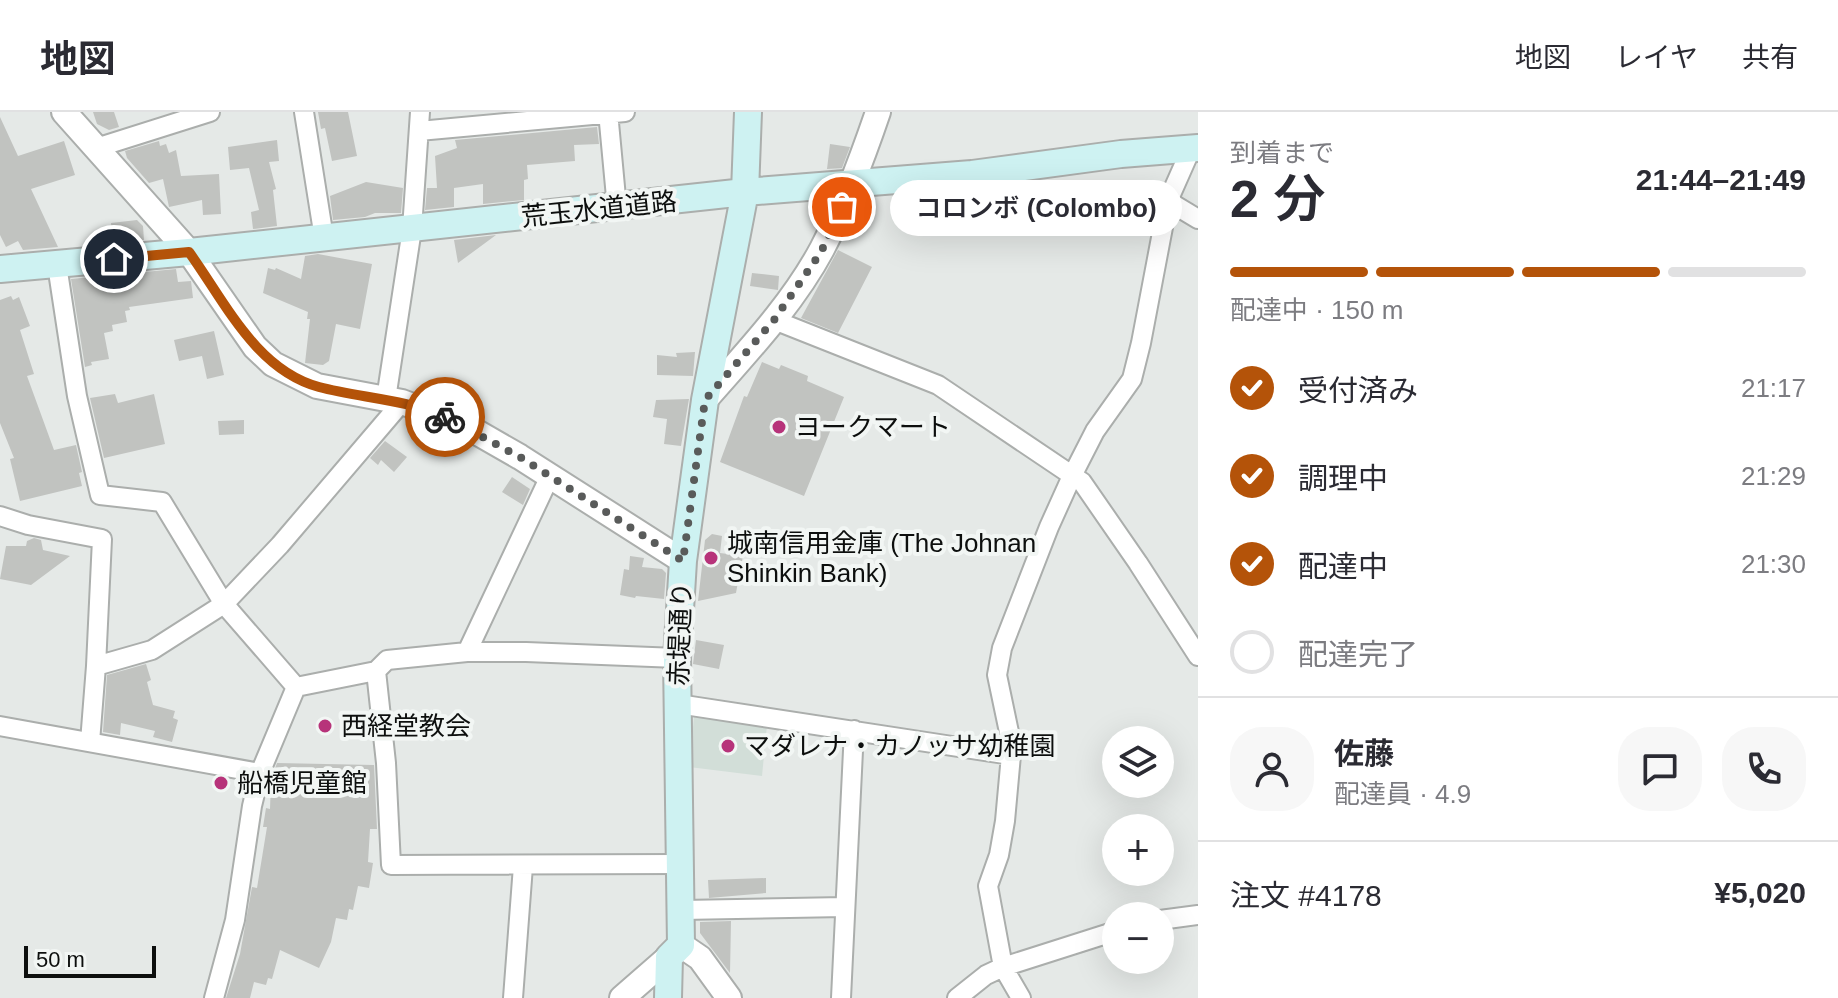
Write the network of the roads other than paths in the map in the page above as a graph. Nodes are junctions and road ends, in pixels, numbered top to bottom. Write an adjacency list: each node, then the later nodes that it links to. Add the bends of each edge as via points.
1 (64, 112): 9 (street)
2 (210, 112): 9 (street)
3 (304, 112): 17 (street)
4 (420, 112): 8 (street)
5 (748, 112): 12 (main road, 赤堤通り)
6 (878, 112): 11 (street)
7 (614, 113): 8 (street); 14 (street)
8 (419, 131): 16 (street)
9 (96, 148): 18 (street)
10 (1195, 148): 11 (main road, 荒玉水道道路); 13 (street)
11 (853, 185): 12 (main road, 荒玉水道道路); 21 (street, via 821,252)
12 (745, 192): 14 (main road, 荒玉水道道路); 22 (main road, 赤堤通り)
13 (1168, 201): 15 (street); 25 (street, via 1132,379 1095,431)
14 (617, 208): 16 (main road, 荒玉水道道路)
15 (1198, 219)
16 (412, 229): 17 (main road, 荒玉水道道路); 23 (street)
17 (324, 238): 18 (main road, 荒玉水道道路)
18 (189, 252): 19 (main road, 荒玉水道道路); 23 (street, via 255,347 273,364 317,386)
19 (57, 265): 20 (main road, 荒玉水道道路); 28 (street, via 77,396 100,495 162,502)
20 (0, 269)
21 (774, 320): 22 (street); 25 (street, via 938,385)
22 (705, 400): 27 (main road, 赤堤通り)
23 (394, 401): 24 (street, via 466,426); 28 (street, via 280,545)
24 (550, 476): 27 (street); 29 (street)
25 (1072, 476): 30 (street, via 1082,482); 39 (street, via 1002,648 997,675)
26 (0, 516): 32 (street, via 102,539)
27 (683, 561): 31 (main road, 赤堤通り)
28 (224, 604): 32 (street, via 152,650); 34 (street)
29 (467, 652): 31 (street); 33 (street, via 387,660)
30 (1198, 653)
31 (677, 658): 35 (main road, 赤堤通り)
32 (96, 666): 38 (street)
33 (376, 671): 34 (street); 42 (street, via 391,865)
34 (296, 687): 40 (street)
35 (678, 704): 37 (street); 41 (main road, 赤堤通り)
36 (0, 726): 38 (street)
37 (854, 730): 39 (street); 43 (street)
38 (90, 742): 40 (street)
39 (1011, 755): 49 (street, via 999,855 988,886)
40 (260, 773): 50 (street, via 235,920)
41 (681, 864): 42 (street); 44 (main road, 赤堤通り)
42 (523, 866): 51 (street)
43 (844, 907): 44 (street); 55 (street)
44 (682, 910): 48 (main road, 赤堤通り)
45 (1198, 915): 46 (street)
46 (1174, 918)
47 (1102, 935): 49 (street)
48 (675, 951): 52 (street); 53 (main road, 赤堤通り); 54 (street, via 700,958)
49 (1003, 967): 56 (street); 57 (street)
50 (214, 998)
51 (513, 998)
52 (622, 998)
53 (668, 998)
54 (729, 998)
55 (841, 998)
56 (957, 998)
57 (1021, 998)

